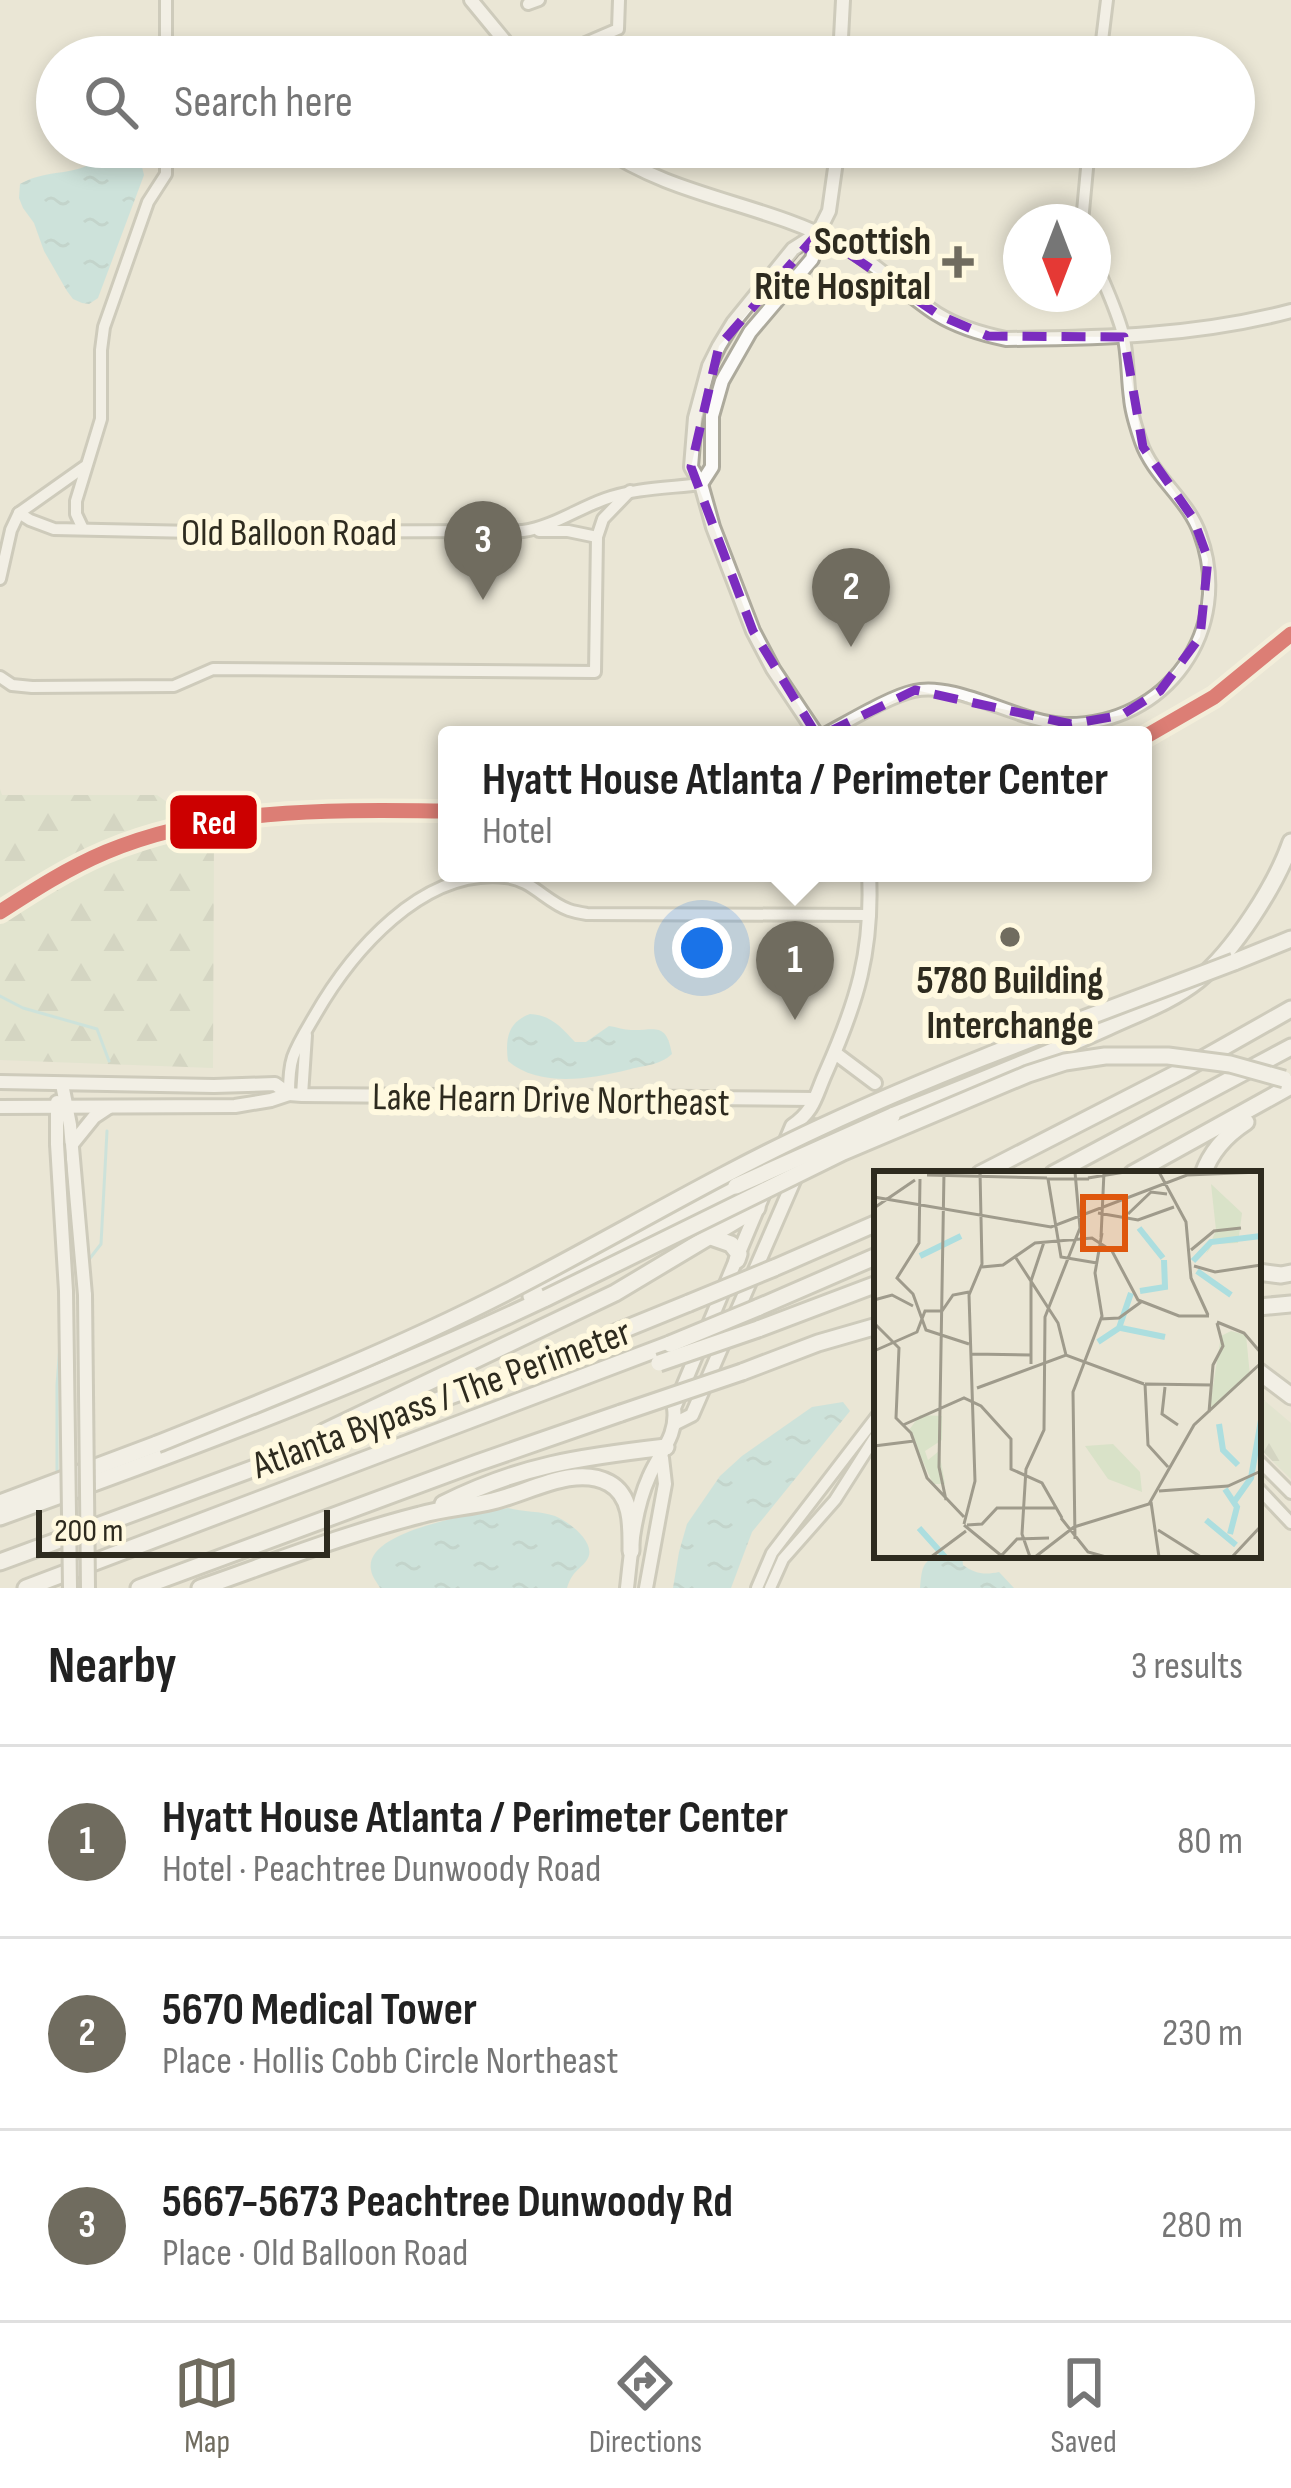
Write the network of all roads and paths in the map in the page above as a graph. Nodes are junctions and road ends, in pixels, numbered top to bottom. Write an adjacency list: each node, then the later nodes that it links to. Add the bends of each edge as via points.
1 (166, 0): 6 (street)
2 (471, 0): 7 (main road)
3 (619, 0): 8 (street, via 618,29)
4 (843, 0): 9 (main road)
5 (1107, 0): 10 (street)
6 (166, 36)
7 (501, 36)
8 (601, 36)
9 (841, 36)
10 (1103, 36)
11 (166, 168): 20 (street, via 104,327 101,419)
12 (640, 168): 16 (main road)
13 (835, 168): 16 (main road)
14 (1087, 168): 15 (street)
15 (1084, 204)
16 (818, 233): 19 (main road, via 976,332); 21 (main road, via 812,259 727,371 714,406 712,467); 21 (main road, via 793,249 709,366 692,440 691,467)
17 (1111, 304): 19 (street)
18 (1291, 311): 19 (main road)
19 (1124, 338): 30 (street, via 1142,447 1193,518 1208,559 1207,613 1186,664 1144,703 1099,722 1043,721 915,690)
20 (87, 465): 23 (street); 24 (street, via 76,501)
21 (701, 484): 22 (street, Old Balloon Road); 29 (main road, via 753,631)
22 (630, 491): 25 (street, Old Balloon Road); 26 (street)
23 (19, 513): 24 (street, Old Balloon Road, via 54,529); 27 (street)
24 (83, 529): 25 (street, Old Balloon Road)
25 (530, 530): 26 (street)
26 (597, 538): 28 (street, via 595,671 213,669 174,686 32,687)
27 (0, 579)
28 (0, 677)
29 (814, 726)
30 (839, 726)
31 (1291, 842): 71 (highway, bridge, via 1265,896 1196,982 736,1186)
32 (460, 882): 46 (street, via 430,892 344,970 306,1032 305,1076)
33 (523, 882): 35 (street, via 587,914)
34 (869, 882): 36 (main road)
35 (845, 914): 36 (street); 37 (street)
36 (870, 915): 37 (main road)
37 (868, 930): 41 (main road, via 856,1000)
38 (1291, 939): 81 (highway, bridge, via 902,1090 389,1349)
39 (1291, 1009): 52 (highway)
40 (1291, 1047): 53 (highway)
41 (835, 1052): 43 (main road); 50 (main road)
42 (0, 1082): 44 (main road, Lake Hearn Drive Northeast)
43 (874, 1083)
44 (62, 1084): 46 (main road, Lake Hearn Drive Northeast, via 275,1084); 48 (main road)
45 (1291, 1085): 54 (highway); 55 (highway, via 1230,1132); 71 (highway, bridge, via 1230,1064 1168,1056 1065,1062 843,1152 546,1298)
46 (295, 1094): 49 (main road, Lake Hearn Drive Northeast, via 235,1106); 50 (main road, Lake Hearn Drive Northeast)
47 (0, 1107): 48 (main road, Lake Hearn Drive Northeast)
48 (62, 1107): 49 (main road, Lake Hearn Drive Northeast); 51 (main road)
49 (110, 1107): 51 (main road)
50 (812, 1107): 56 (main road, via 792,1126); 74 (main road, via 816,1130 760,1263 692,1415)
51 (65, 1144): 88 (main road, bridge); 89 (main road, bridge, via 85,1295)
52 (986, 1171)
53 (1059, 1171)
54 (1137, 1171)
55 (1204, 1171)
56 (757, 1208): 58 (highway); 60 (main road)
57 (874, 1224): 76 (highway, Atlanta Bypass / The Perimeter, bridge, via 525,1368)
58 (708, 1236): 60 (highway, via 731,1244); 76 (highway, via 615,1293)
59 (874, 1257): 69 (highway, Atlanta Bypass / The Perimeter, bridge)
60 (737, 1260): 74 (main road, via 674,1408)
61 (1261, 1272): 62 (highway)
62 (1291, 1274)
63 (874, 1285): 69 (highway, bridge, via 659,1363)
64 (1291, 1304): 65 (highway)
65 (1261, 1307)
66 (874, 1317): 68 (highway)
67 (874, 1327): 68 (highway)
68 (818, 1343): 90 (highway, bridge)
69 (613, 1366): 87 (highway, Atlanta Bypass / The Perimeter)
70 (1261, 1373): 72 (highway)
71 (328, 1393): 83 (highway, bridge)
72 (1291, 1396)
73 (874, 1420): 94 (street, via 772,1553)
74 (676, 1424): 77 (main road)
75 (874, 1439): 95 (street)
76 (298, 1450): 86 (highway, Atlanta Bypass / The Perimeter)
77 (664, 1452): 82 (highway, via 574,1457 485,1483); 85 (main road, via 649,1477); 93 (main road)
78 (1261, 1463): 80 (street)
79 (1261, 1491): 84 (street)
80 (1291, 1493)
81 (0, 1503)
82 (424, 1514): 85 (highway, via 586,1476 621,1494); 91 (highway)
83 (0, 1517)
84 (1291, 1522)
85 (631, 1550): 92 (main road)
86 (0, 1562)
87 (26, 1588)
88 (70, 1588)
89 (88, 1588)
90 (139, 1588)
91 (200, 1588)
92 (627, 1588)
93 (646, 1588)
94 (758, 1588)
95 (770, 1588)

